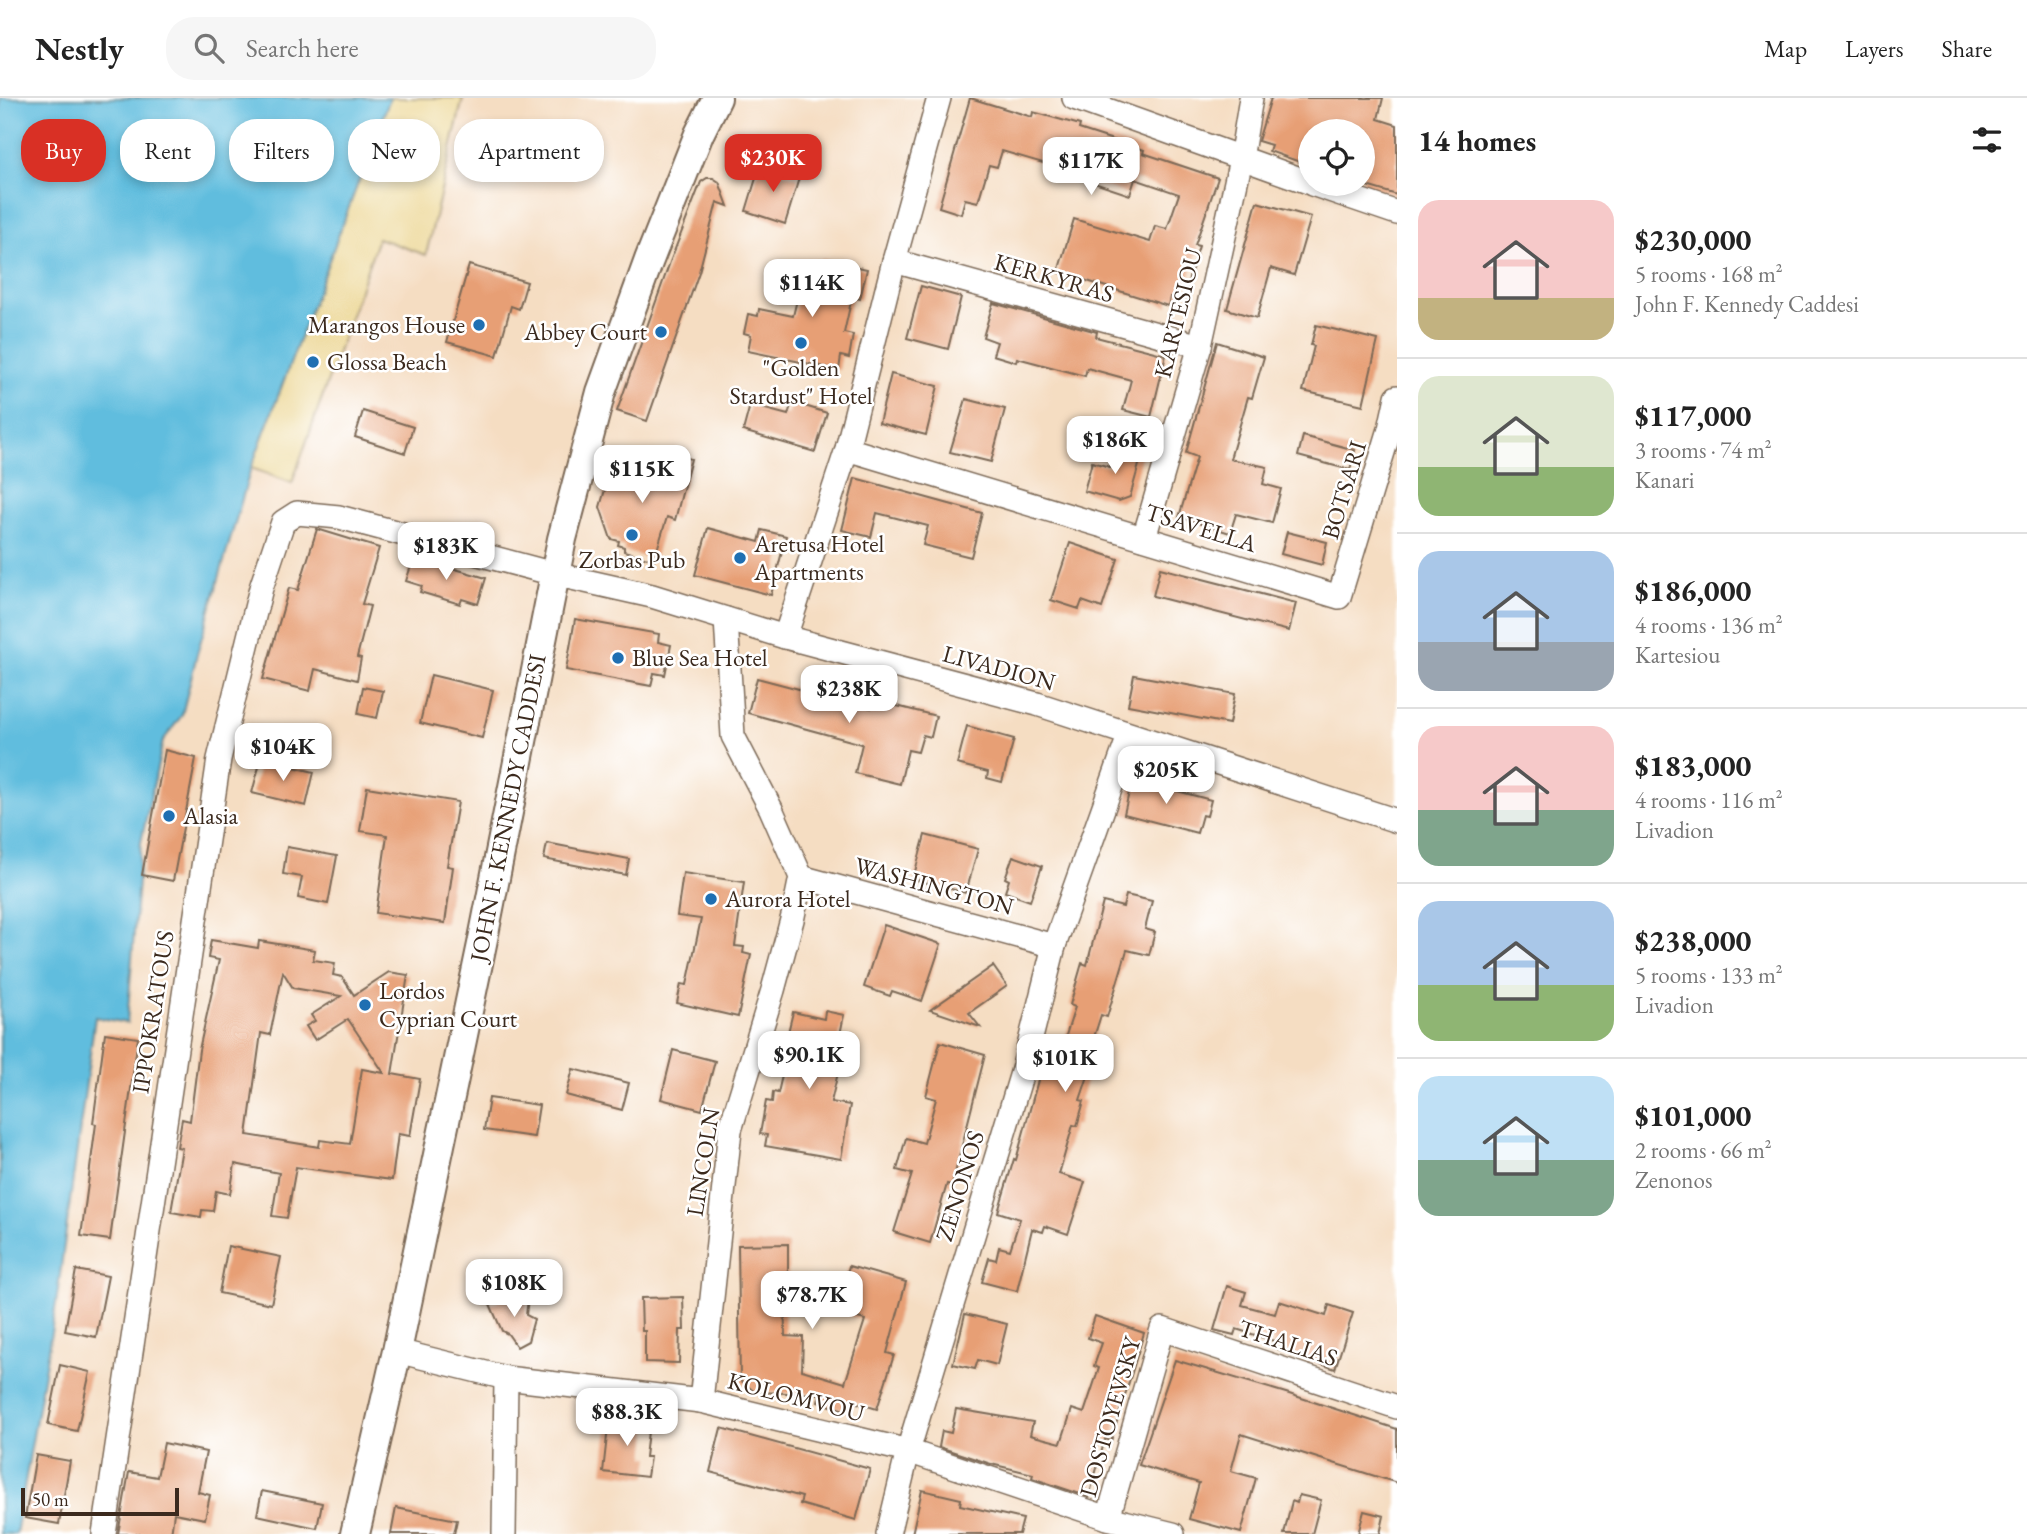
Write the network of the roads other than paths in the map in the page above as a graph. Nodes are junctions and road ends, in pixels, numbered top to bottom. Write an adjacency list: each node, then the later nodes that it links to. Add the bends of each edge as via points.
1 (716, 98): 16 (street, JOHN F. KENNEDY CADDESI, via 601,392)
2 (939, 98): 9 (street)
3 (1074, 98): 5 (street)
4 (1251, 98): 5 (street, KARTESIOU)
5 (1241, 159): 6 (street); 10 (street, KARTESIOU)
6 (1298, 179)
7 (1345, 196): 8 (street)
8 (1397, 214)
9 (894, 261): 10 (street, KERKYRAS); 13 (street)
10 (1200, 346): 15 (street, KARTESIOU)
11 (1397, 397): 12 (street, BOTSARI)
12 (1393, 430): 17 (street, BOTSARI)
13 (847, 449): 15 (street, TSAVELLA); 19 (street)
14 (297, 513): 16 (street, LIVADION, via 339,516); 31 (street, IPPOKRATOUS, via 283,522 261,588 219,759)
15 (1144, 538): 17 (street, TSAVELLA)
16 (554, 574): 18 (street, LIVADION, via 652,596); 25 (street, JOHN F. KENNEDY CADDESI)
17 (1339, 597)
18 (726, 619): 19 (street, LIVADION); 22 (street, via 733,736)
19 (785, 637): 20 (street, LIVADION, via 1037,704)
20 (1129, 736): 21 (street, LIVADION); 23 (street, ZENONOS)
21 (1397, 821)
22 (801, 877): 23 (street, WASHINGTON); 27 (street, LINCOLN, via 773,990 730,1130)
23 (1054, 946): 29 (street, ZENONOS, via 1024,1066)
24 (1162, 1329): 28 (street, THALIAS); 30 (street, DOSTOYEVSKY)
25 (397, 1351): 26 (street, KOLOMVOU); 32 (street, JOHN F. KENNEDY CADDESI)
26 (506, 1378): 27 (street, KOLOMVOU); 33 (street)
27 (701, 1401): 29 (street, KOLOMVOU)
28 (1397, 1407)
29 (908, 1451): 30 (street, KOLOMVOU); 34 (street, ZENONOS)
30 (1108, 1518): 35 (street, KOLOMVOU)
31 (103, 1534)
32 (355, 1534)
33 (504, 1534)
34 (888, 1534)
35 (1173, 1534)

